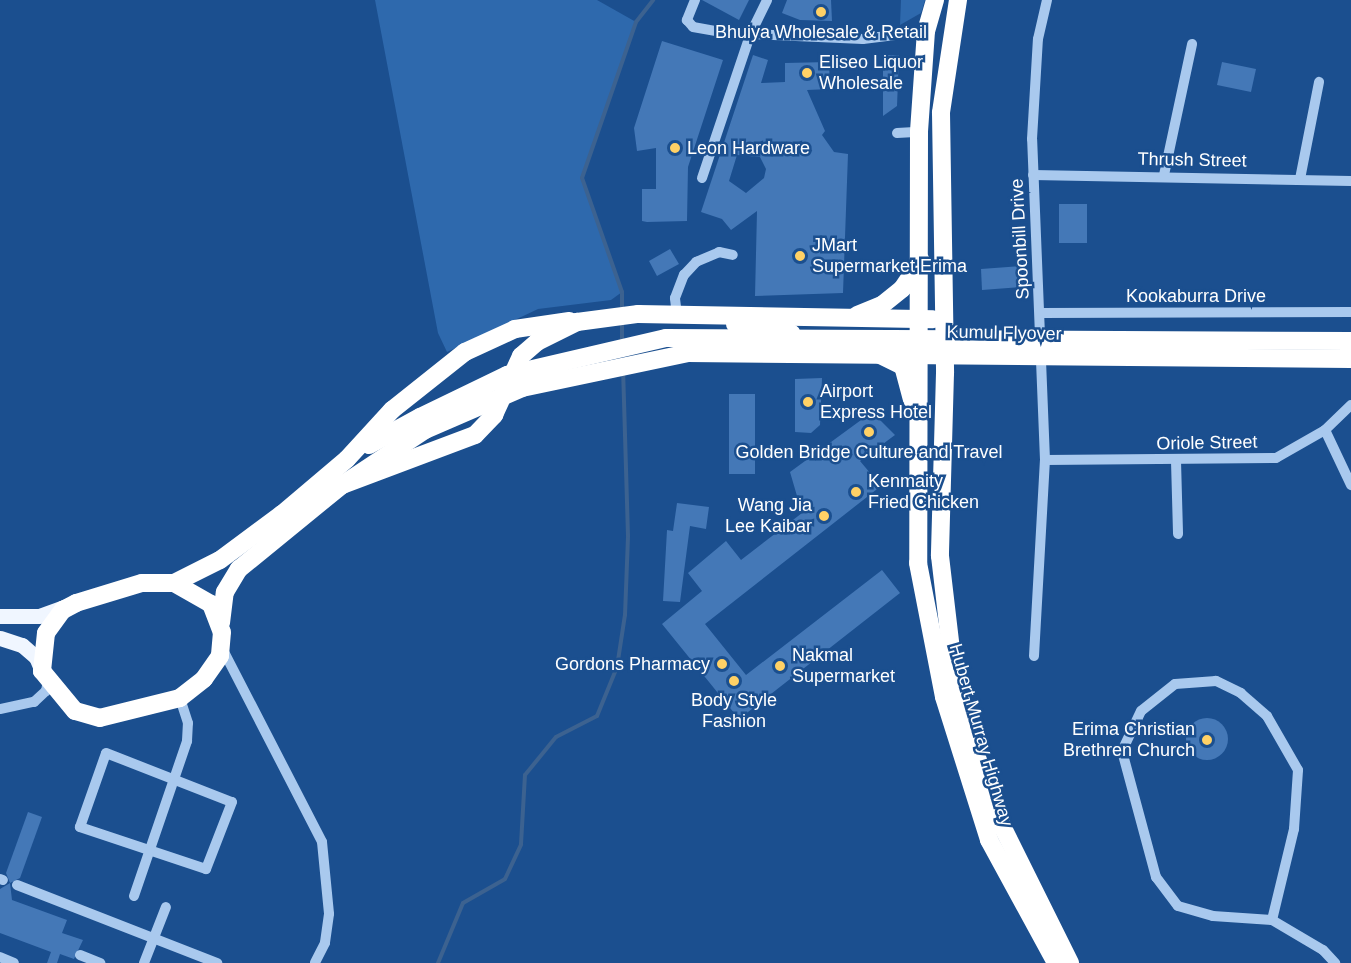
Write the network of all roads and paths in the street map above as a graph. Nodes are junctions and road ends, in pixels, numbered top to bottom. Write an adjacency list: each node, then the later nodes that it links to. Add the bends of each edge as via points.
1 (694, 0): 7 (street, via 687,20 693,27)
2 (767, 0): 7 (street)
3 (935, 0): 6 (highway, Hubert Murray Highway)
4 (958, 0): 24 (highway, Hubert Murray Highway, via 942,84)
5 (1047, 0): 12 (street, Spoonbill Drive, via 1038,39)
6 (926, 32): 7 (street, via 862,39); 10 (highway, Hubert Murray Highway)
7 (750, 35): 14 (street)
8 (1192, 44): 13 (street)
9 (1319, 82): 15 (street)
10 (919, 132): 11 (street); 18 (highway, Hubert Murray Highway)
11 (897, 133)
12 (1032, 175): 13 (street, Thrush Street); 20 (street, Spoonbill Drive)
13 (1164, 175): 15 (street, Thrush Street)
14 (702, 178)
15 (1300, 178): 16 (street, Thrush Street)
16 (1351, 181)
17 (733, 255): 21 (street, via 719,252 696,262 675,298)
18 (921, 260): 22 (highway, via 902,288 882,305); 23 (highway, Hubert Murray Highway)
19 (1351, 312): 20 (street, Kookaburra Drive)
20 (1041, 313): 32 (street, Spoonbill Drive)
21 (677, 315): 22 (highway); 25 (highway, via 639,314); 34 (highway, via 846,341 903,366 912,388)
22 (835, 319): 23 (highway)
23 (922, 319): 24 (highway); 34 (highway, Hubert Murray Highway)
24 (944, 319): 66 (highway, Hubert Murray Highway, via 940,556 954,675 1002,826)
25 (582, 321): 31 (highway, via 532,324 465,352 392,410); 36 (highway, via 521,356 494,415 476,435)
26 (1351, 341): 29 (highway, Kumul Flyover, bridge, via 666,338 507,375)
27 (1351, 359): 29 (highway, Kumul Flyover, bridge, via 812,352 656,356 522,388)
28 (1351, 405): 30 (street, Oriole Street)
29 (422, 423): 31 (highway); 36 (highway)
30 (1324, 430): 33 (street, Oriole Street, via 1276,458); 35 (street)
31 (347, 459): 39 (highway, via 220,560)
32 (1045, 460): 33 (street, Oriole Street); 45 (street, Spoonbill Drive)
33 (1176, 461): 38 (street)
34 (918, 467): 65 (highway, Hubert Murray Highway, via 918,562 944,697 989,840)
35 (1346, 467): 37 (street)
36 (342, 485): 42 (highway, via 239,568 225,592)
37 (1351, 485)
38 (1178, 534)
39 (174, 583): 40 (highway, via 142,583); 42 (highway, via 211,604)
40 (76, 603): 41 (main road, via 39,616); 46 (highway, via 63,610 46,633)
41 (0, 616)
42 (221, 623): 44 (highway)
43 (0, 638): 46 (main road, via 22,645 36,657)
44 (222, 648): 47 (highway, via 213,668); 56 (street, via 322,842 329,895)
45 (1034, 656)
46 (45, 676): 47 (highway, via 66,704 100,718); 48 (street, via 46,691 34,702)
47 (180, 698): 49 (street, via 189,732)
48 (0, 709)
49 (174, 779): 50 (street); 50 (street, via 232,802 206,869); 50 (street, via 106,753 80,826)
50 (150, 850): 52 (street)
51 (17, 885): 55 (street)
52 (134, 896)
53 (166, 907): 55 (street)
54 (1272, 920): 54 (street, via 1294,829 1298,770 1267,716 1241,693 1216,681 1175,684 1141,711 1122,751 1156,877 1178,906 1213,916); 67 (street, via 1323,950)
55 (154, 940): 61 (street); 62 (street)
56 (325, 944): 63 (street); 64 (street)
57 (80, 955): 60 (street)
58 (0, 957): 59 (street)
59 (14, 963)
60 (100, 963)
61 (144, 963)
62 (217, 963)
63 (307, 963)
64 (315, 963)
65 (1056, 963)
66 (1070, 963)
67 (1335, 963)

